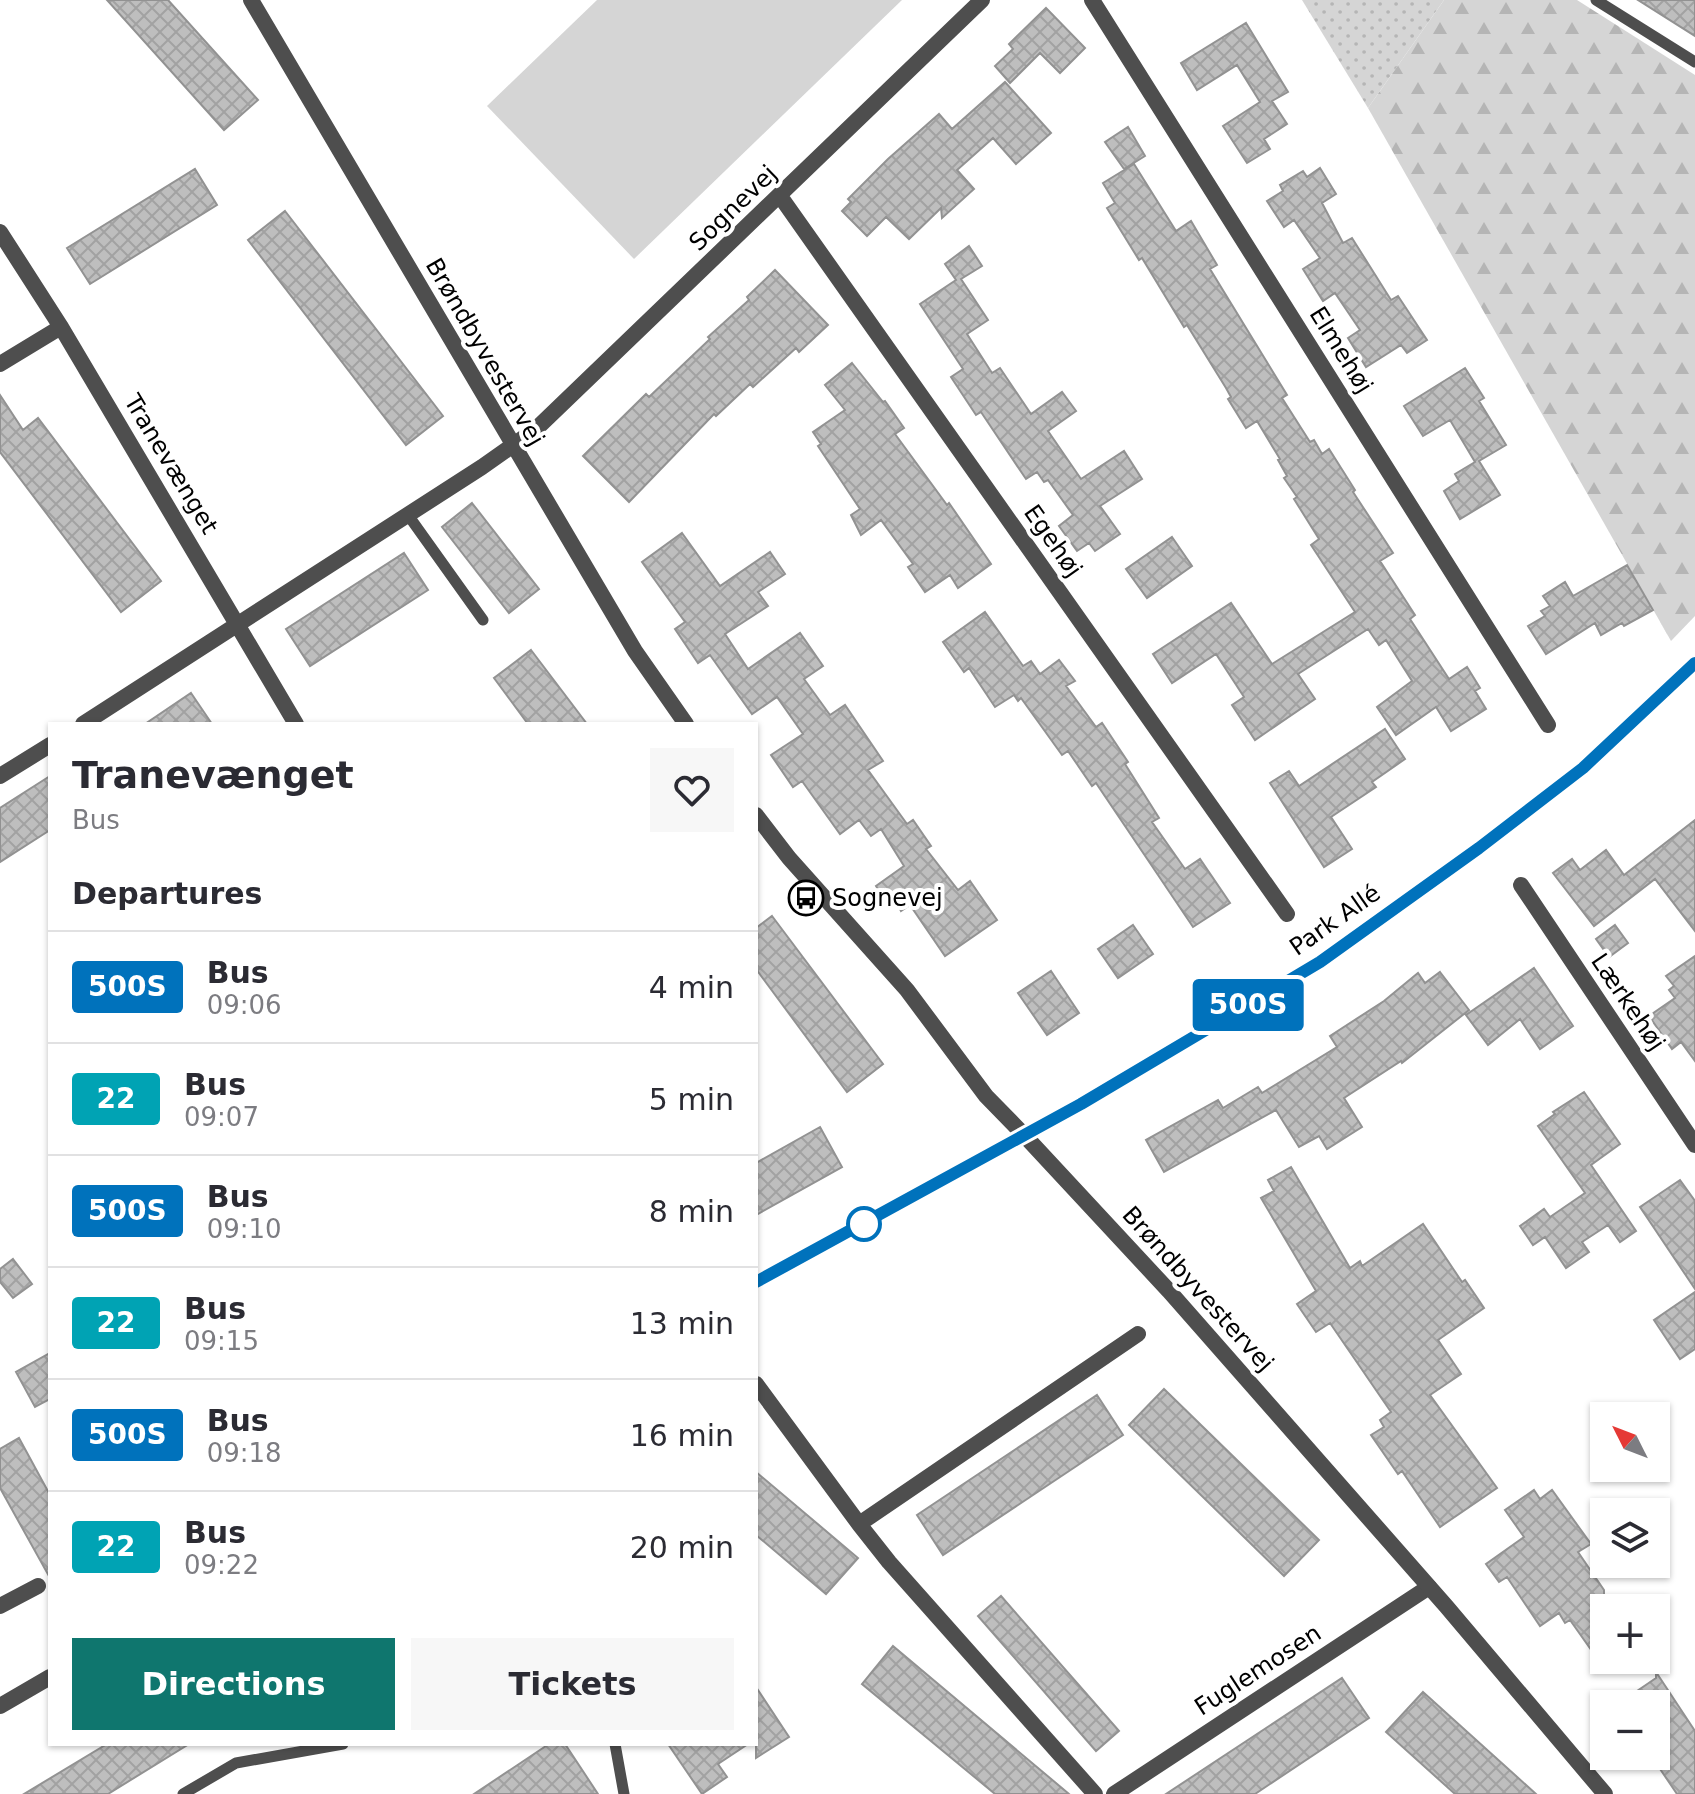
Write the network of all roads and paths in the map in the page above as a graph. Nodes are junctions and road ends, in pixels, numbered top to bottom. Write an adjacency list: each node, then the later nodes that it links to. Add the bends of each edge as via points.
1 (251, 0): 10 (street, Brøndbyvestervej)
2 (982, 0): 6 (street, Sognevej)
3 (1092, 0): 18 (street, Elmehøj)
4 (1596, 0): 5 (lane)
5 (1695, 62)
6 (780, 196): 10 (street, Sognevej); 23 (street, Egehøj)
7 (0, 232): 8 (street, Tranevænget)
8 (61, 327): 9 (street); 13 (street, Tranevænget)
9 (0, 364)
10 (513, 447): 11 (street); 17 (street, Brøndbyvestervej, via 635,651)
11 (408, 515): 12 (lane); 13 (street)
12 (483, 620)
13 (239, 625): 15 (street); 16 (street, Tranevænget)
14 (1695, 663): 24 (street, Park Allé, via 1583,768 1320,962)
15 (86, 722)
16 (295, 722)
17 (685, 722)
18 (1548, 725)
19 (48, 746): 20 (street)
20 (0, 776)
21 (758, 818): 24 (street, Brøndbyvestervej, via 907,990 986,1096)
22 (1521, 885): 25 (street, Lærkehøj)
23 (1287, 914)
24 (1025, 1136): 26 (street, Park Allé); 31 (street, Brøndbyvestervej)
25 (1695, 1145)
26 (758, 1281)
27 (1138, 1334): 29 (street)
28 (758, 1387): 29 (street)
29 (859, 1524): 39 (street)
30 (38, 1586): 32 (street)
31 (1429, 1587): 40 (street, Fuglemosen); 41 (street, Brøndbyvestervej)
32 (0, 1606)
33 (48, 1678): 34 (street)
34 (0, 1706)
35 (332, 1746): 37 (lane, via 236,1763)
36 (615, 1746): 38 (lane)
37 (183, 1794)
38 (624, 1794)
39 (1095, 1794)
40 (1114, 1794)
41 (1605, 1794)

